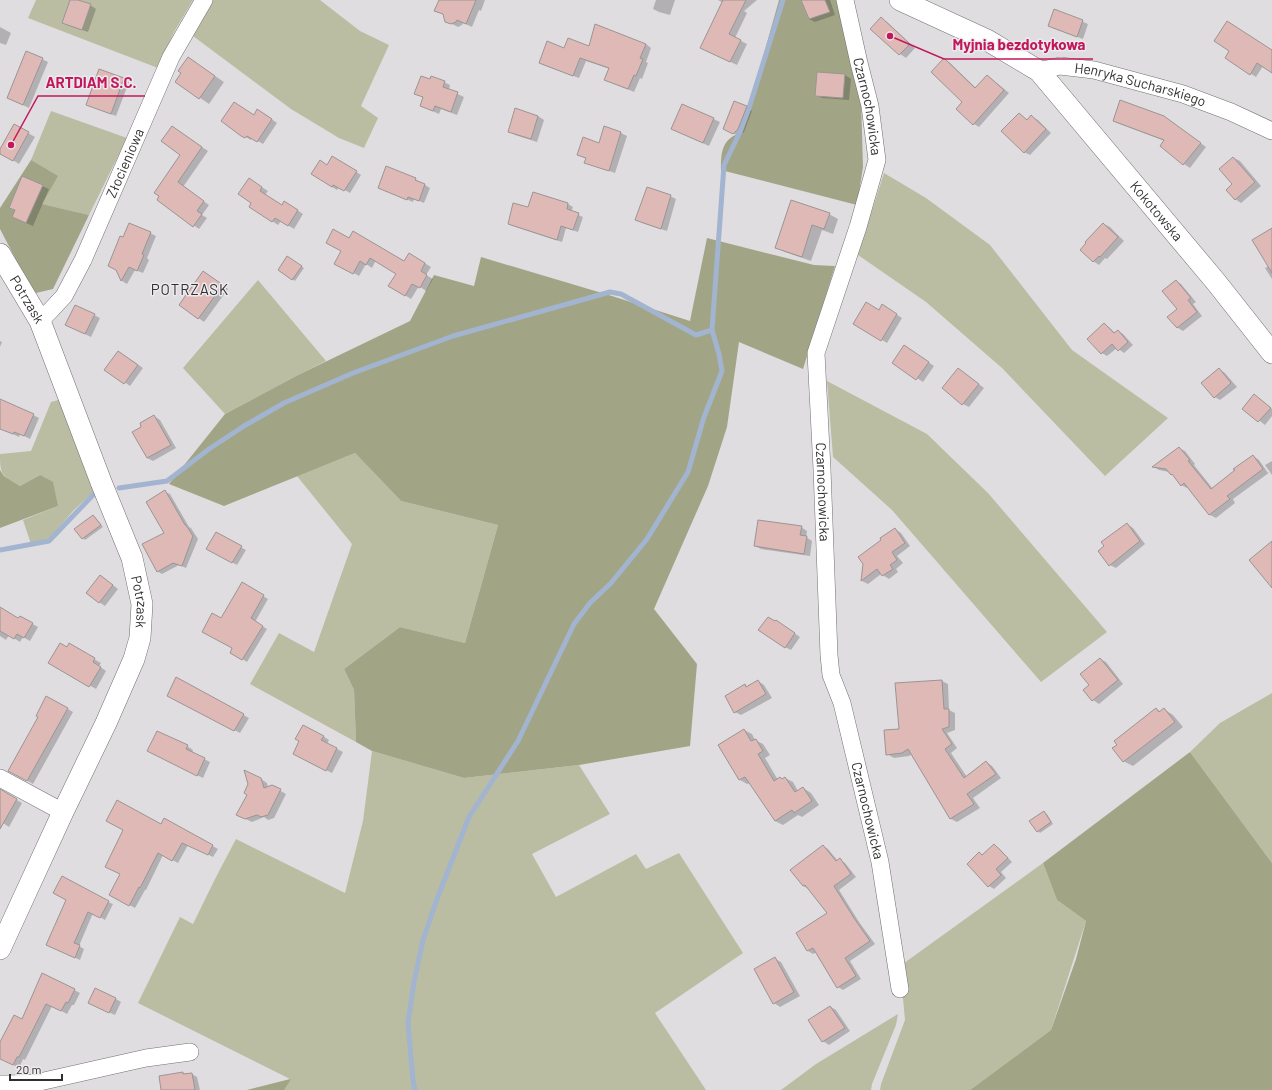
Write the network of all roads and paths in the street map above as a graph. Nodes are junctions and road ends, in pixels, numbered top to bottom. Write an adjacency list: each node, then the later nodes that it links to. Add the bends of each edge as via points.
1 (204, 0): 7 (street, Złocieniowa, via 171,57 83,260 64,296)
2 (845, 0): 12 (street, Czarnochowicka, via 870,106 877,160 858,227 816,353 829,656 831,674 842,703 880,862)
3 (900, 0): 4 (street, via 987,40)
4 (1039, 71): 5 (street, Henryka Sucharskiego, via 1060,66 1094,70 1183,94); 8 (street, Kokotowska)
5 (1272, 131)
6 (0, 254): 7 (street, Potrzask)
7 (40, 321): 10 (street, Potrzask, via 132,558 142,604 140,638 134,658)
8 (1272, 352)
9 (0, 778): 10 (street)
10 (63, 812): 11 (street, Potrzask)
11 (0, 949)
12 (900, 989)
13 (190, 1052): 14 (street, via 146,1058 35,1083)
14 (0, 1084)

